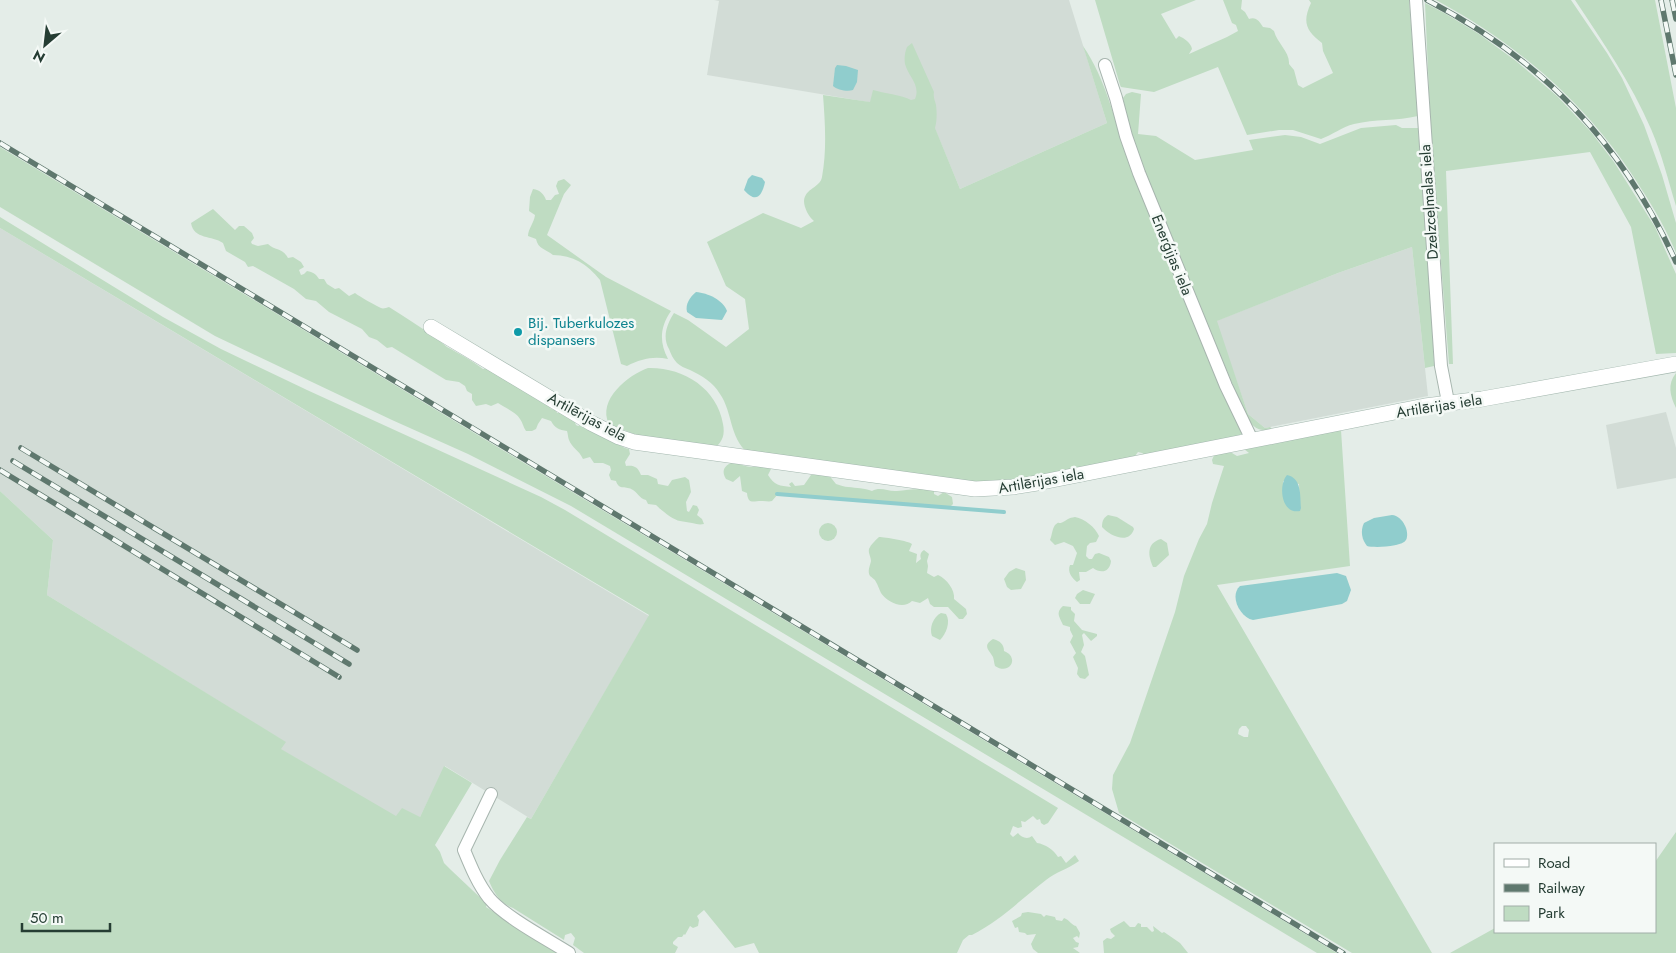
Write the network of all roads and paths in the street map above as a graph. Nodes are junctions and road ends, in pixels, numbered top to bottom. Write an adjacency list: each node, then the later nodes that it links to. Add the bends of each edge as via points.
1 (1416, 0): 5 (street, Dzelzceļmalas iela, via 1441,366)
2 (1105, 65): 6 (street, Enerģijas iela, via 1139,173 1226,386)
3 (430, 328): 6 (street, Artilērijas iela, via 591,423 634,442 956,488 1013,487)
4 (1676, 364): 5 (street, Artilērijas iela, via 1482,400)
5 (1448, 402): 6 (street, Artilērijas iela)
6 (1252, 440)
7 (491, 794): 8 (street, via 464,850 478,881 501,910)
8 (569, 953)

